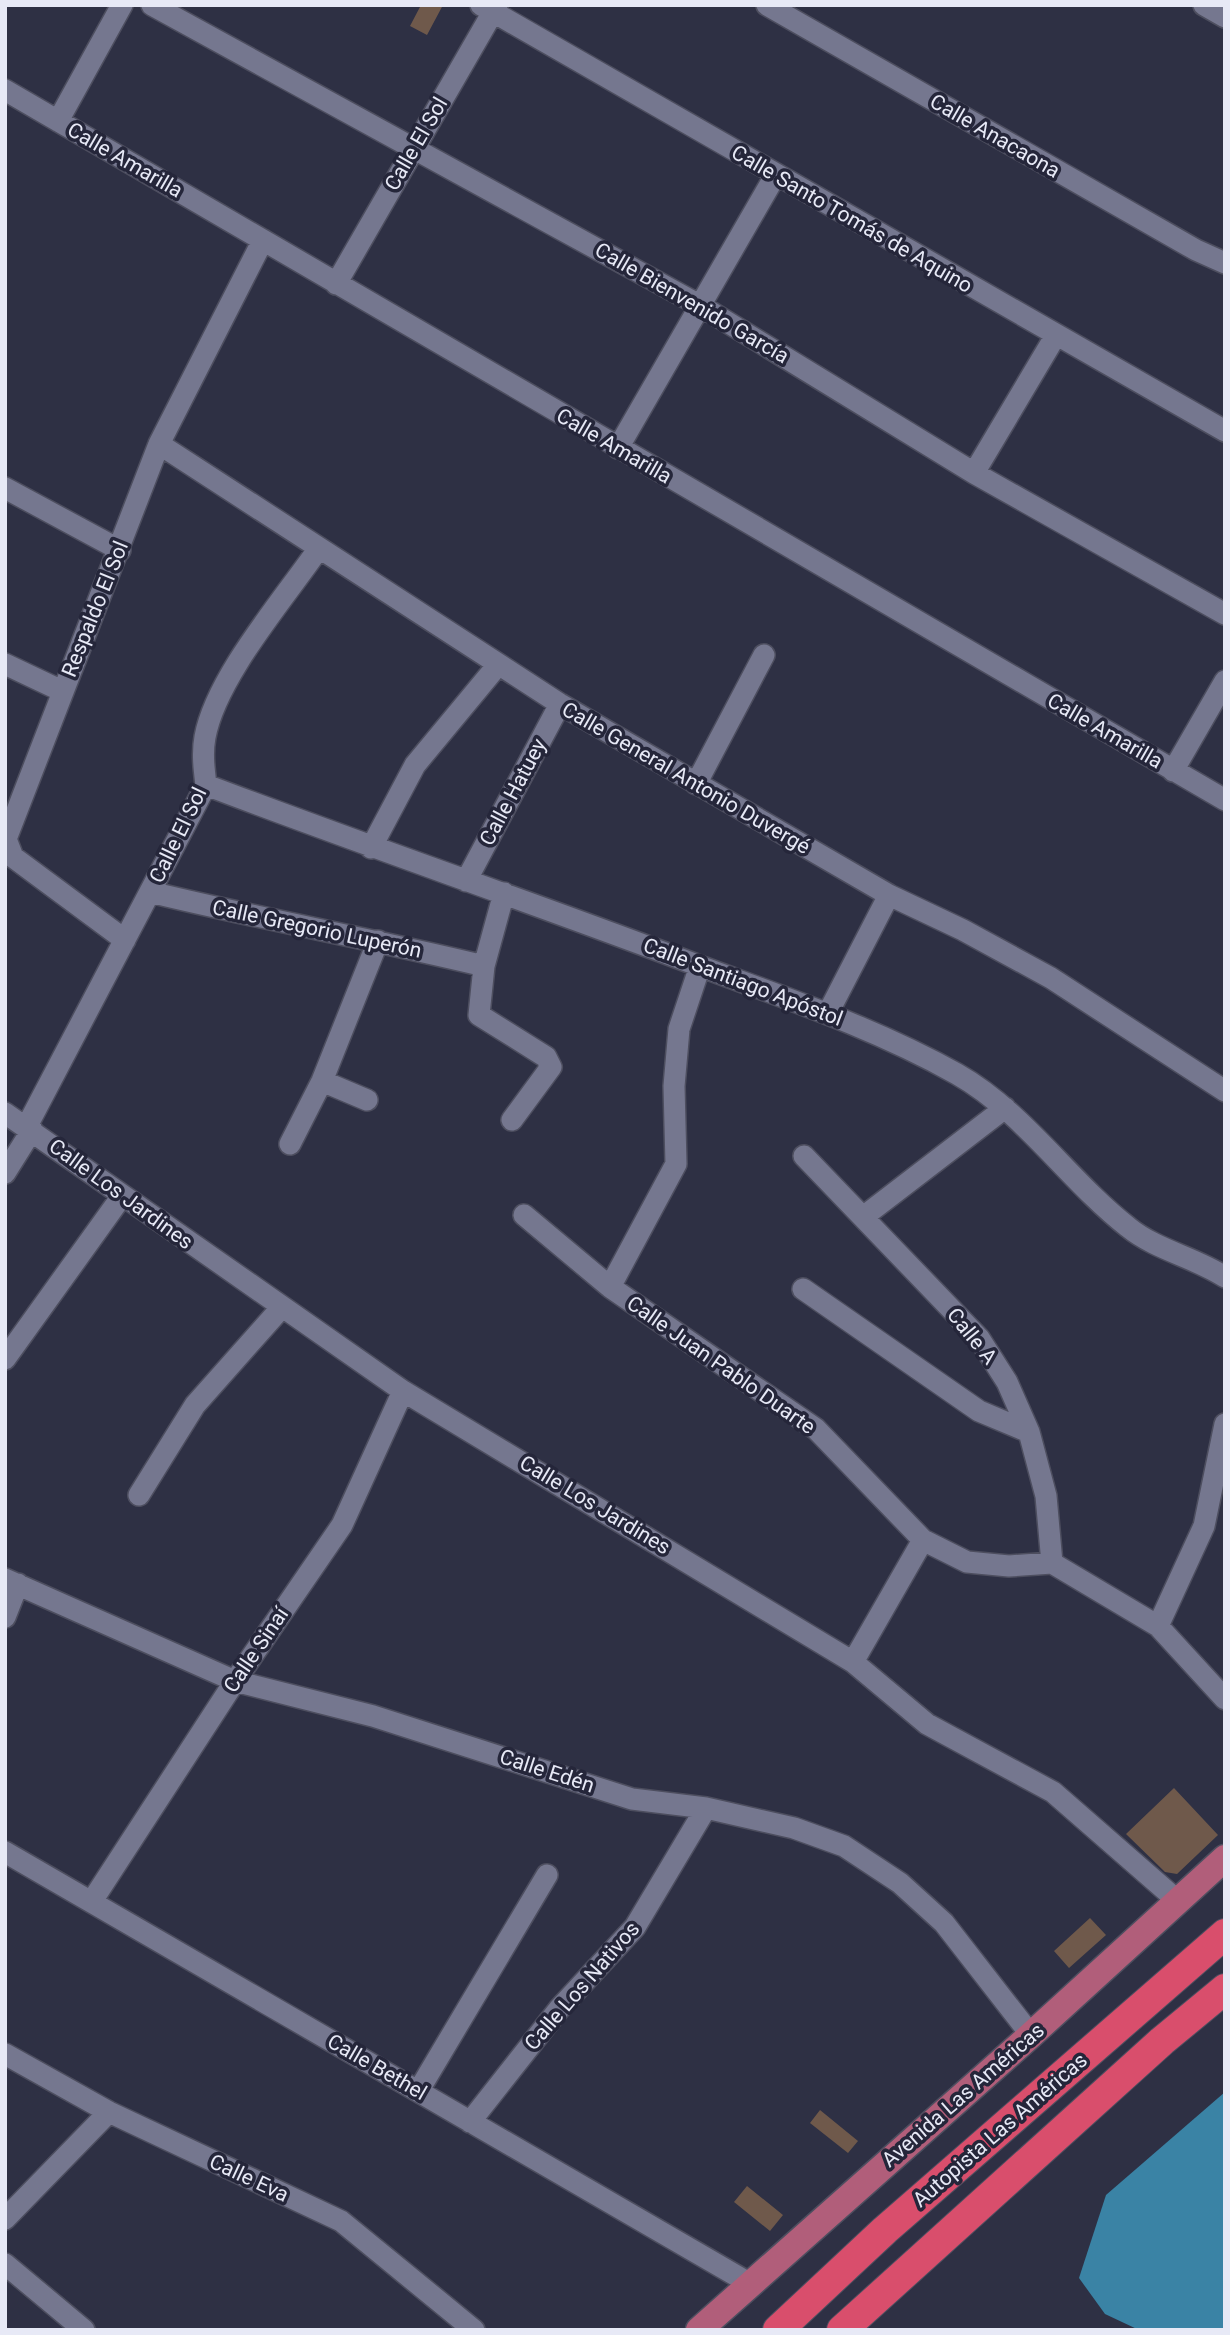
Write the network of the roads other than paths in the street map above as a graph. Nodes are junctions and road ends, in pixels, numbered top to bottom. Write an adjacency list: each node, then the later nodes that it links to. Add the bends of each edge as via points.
1 (122, 5): 8 (street)
2 (152, 5): 9 (street, Calle Bienvenido García)
3 (767, 5): 12 (street, Calle Anacaona)
4 (1205, 5): 6 (street)
5 (491, 8): 9 (street, Calle El Sol); 10 (street, Calle Santo Tomás de Aquino)
6 (1225, 16)
7 (5, 90): 8 (street, Calle Amarilla)
8 (58, 121): 11 (street, Calle Amarilla)
9 (414, 146): 13 (street, Calle El Sol); 14 (street, Calle Bienvenido García)
10 (775, 176): 14 (street); 15 (street, Calle Santo Tomás de Aquino)
11 (263, 240): 13 (street, Calle Amarilla); 17 (street, Respaldo El Sol)
12 (1225, 263)
13 (336, 284): 18 (street, Calle Amarilla)
14 (701, 306): 18 (street); 19 (street, Calle Bienvenido García)
15 (1056, 335): 16 (street, Calle Santo Tomás de Aquino); 19 (street)
16 (1225, 431)
17 (159, 444): 21 (street, Calle General Antonio Duvergé); 22 (street, Respaldo El Sol)
18 (618, 448): 30 (street, Calle Amarilla)
19 (974, 473): 23 (street, Calle Bienvenido García)
20 (5, 488): 22 (street)
21 (319, 548): 26 (street, Calle General Antonio Duvergé); 32 (street, Calle El Sol, via 232,673 205,735)
22 (120, 550): 28 (street, Respaldo El Sol)
23 (1225, 614)
24 (764, 655): 31 (street)
25 (5, 664): 28 (street)
26 (497, 666): 29 (street, Calle General Antonio Duvergé); 34 (street, via 415,765)
27 (1225, 681): 30 (street)
28 (62, 691): 39 (street, Respaldo El Sol, via 6,839 13,858)
29 (560, 704): 31 (street, Calle General Antonio Duvergé); 35 (street, Calle Hatuey)
30 (1173, 771): 33 (street, Calle Amarilla)
31 (696, 784): 38 (street, Calle General Antonio Duvergé)
32 (206, 785): 34 (street, Calle Santiago Apóstol); 36 (street, Calle El Sol)
33 (1225, 800)
34 (372, 848): 35 (street, Calle Santiago Apóstol)
35 (466, 881): 37 (street, Calle Santiago Apóstol)
36 (150, 892): 39 (street, Calle El Sol); 40 (street, Calle Gregorio Luperón, via 272,922)
37 (504, 893): 41 (street); 42 (street, Calle Santiago Apóstol)
38 (889, 895): 43 (street); 45 (street, Calle General Antonio Duvergé, via 1051,978)
39 (125, 940): 50 (street, Calle El Sol)
40 (378, 941): 41 (street, Calle Gregorio Luperón); 44 (street)
41 (484, 965): 49 (street, via 479,1015 550,1060 551,1067)
42 (700, 966): 43 (street, Calle Santiago Apóstol); 58 (street, via 679,1030 674,1086 676,1164)
43 (828, 1013): 47 (street, Calle Santiago Apóstol, via 959,1075)
44 (322, 1081): 46 (street); 51 (street)
45 (1225, 1091)
46 (366, 1100)
47 (1005, 1108): 56 (street); 57 (street, Calle Santiago Apóstol, via 1128,1228)
48 (5, 1113): 50 (street, Calle Los Jardines)
49 (512, 1120)
50 (30, 1128): 53 (street, Calle El Sol); 54 (street, Calle Los Jardines)
51 (290, 1144)
52 (804, 1156): 56 (street, Calle A)
53 (5, 1173)
54 (122, 1196): 60 (street, Calle Los Jardines); 61 (street)
55 (524, 1215): 58 (street, Calle Juan Pablo Duarte)
56 (863, 1217): 64 (street, Calle A, via 979,1338 1007,1382)
57 (1225, 1277)
58 (610, 1287): 66 (street, Calle Juan Pablo Duarte, via 816,1429)
59 (803, 1289): 64 (street, via 979,1411)
60 (282, 1307): 62 (street, Calle Los Jardines); 65 (street, via 195,1405)
61 (5, 1359)
62 (403, 1391): 71 (street, Calle Los Jardines); 72 (street, Calle Sinaí, via 342,1525)
63 (1225, 1424): 70 (street, via 1204,1526)
64 (1030, 1432): 67 (street, Calle A, via 1046,1496)
65 (139, 1495)
66 (923, 1540): 67 (street, Calle Juan Pablo Duarte, via 967,1562 1009,1566); 71 (street)
67 (1052, 1563): 70 (street)
68 (12, 1582): 69 (street); 72 (street, Calle Edén)
69 (5, 1617)
70 (1158, 1626): 73 (street)
71 (853, 1662): 79 (street, Calle Los Jardines, via 927,1724 1052,1792)
72 (235, 1681): 74 (street, Calle Edén, via 373,1716 632,1799); 78 (street, Calle Sinaí)
73 (1225, 1699)
74 (706, 1808): 82 (street, Calle Edén, via 794,1828 844,1846 900,1883 944,1923); 86 (street, Calle Los Nativos, via 635,1927 559,2009)
75 (5, 1852): 78 (street, Calle Bethel)
76 (1225, 1858): 79 (main road, Avenida Las Américas)
77 (547, 1875): 84 (street)
78 (92, 1901): 84 (street, Calle Bethel)
79 (1179, 1902): 82 (main road, Avenida Las Américas)
80 (1225, 1934): 93 (highway, Autopista Las Américas, via 885,2230)
81 (1225, 1989): 94 (highway, Autopista Las Américas)
82 (1031, 2035): 89 (main road, Avenida Las Américas)
83 (5, 2054): 85 (street, Calle Eva)
84 (419, 2090): 86 (street, Calle Bethel)
85 (109, 2112): 87 (street); 91 (street, Calle Eva, via 341,2221)
86 (470, 2122): 89 (street, Calle Bethel)
87 (5, 2219)
88 (5, 2264): 90 (street)
89 (749, 2283): 92 (main road, Avenida Las Américas)
90 (85, 2330)
91 (474, 2330)
92 (699, 2330)
93 (778, 2330)
94 (842, 2330)

